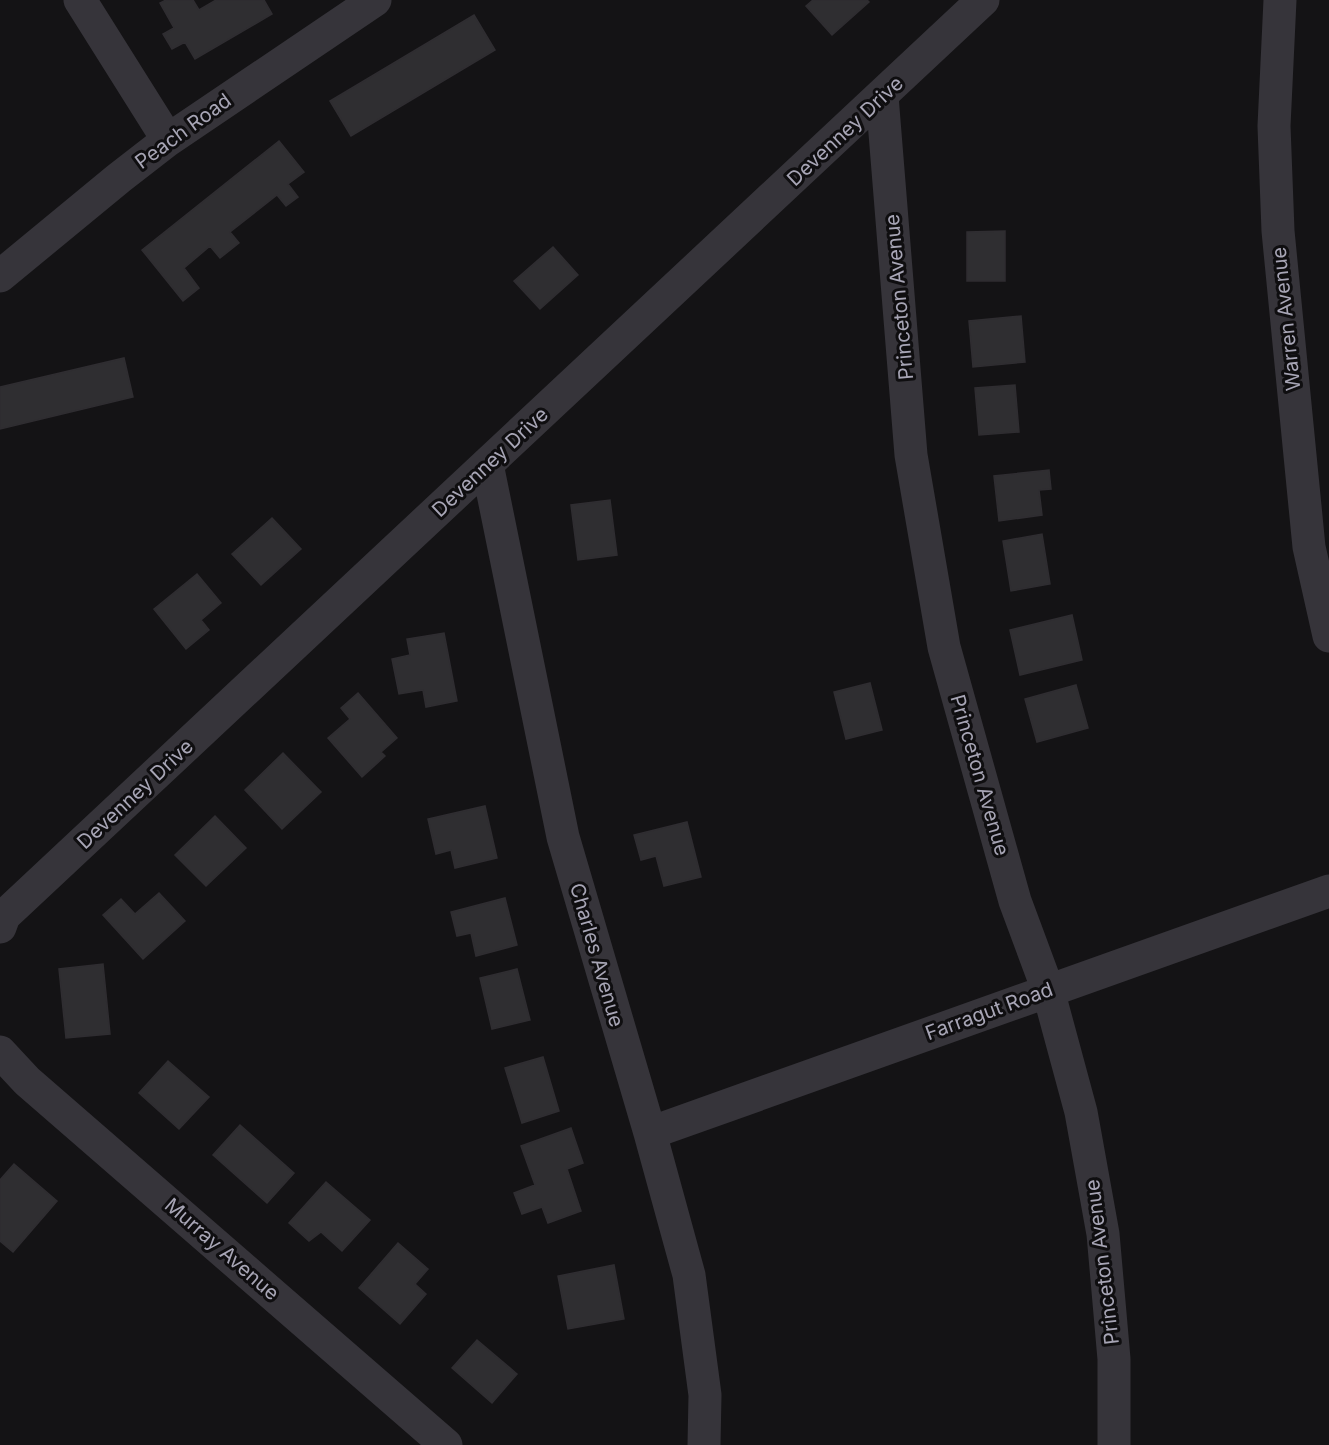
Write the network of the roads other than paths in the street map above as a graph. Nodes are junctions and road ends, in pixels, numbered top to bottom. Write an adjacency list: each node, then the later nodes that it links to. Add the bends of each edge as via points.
1 (80, 0): 6 (street)
2 (375, 0): 6 (street, Peach Road)
3 (983, 0): 5 (street, Devenney Drive)
4 (1280, 0): 9 (street, Warren Avenue, via 1274,126 1278,231 1309,547)
5 (882, 96): 8 (street, Devenney Drive); 12 (street, Princeton Avenue, via 911,455 944,646 1015,901)
6 (168, 140): 7 (street, Peach Road)
7 (0, 276)
8 (487, 464): 11 (street, Devenney Drive, via 4,916); 14 (street, Charles Avenue, via 562,837)
9 (1329, 636)
10 (1329, 891): 12 (street, Farragut Road)
11 (0, 927)
12 (1048, 990): 14 (street, Farragut Road); 17 (street, Princeton Avenue, via 1081,1112 1103,1234 1114,1359)
13 (0, 1052): 15 (street, Murray Avenue, via 27,1081)
14 (650, 1133): 16 (street, Charles Avenue, via 689,1275 705,1395)
15 (446, 1445)
16 (704, 1445)
17 (1114, 1445)

